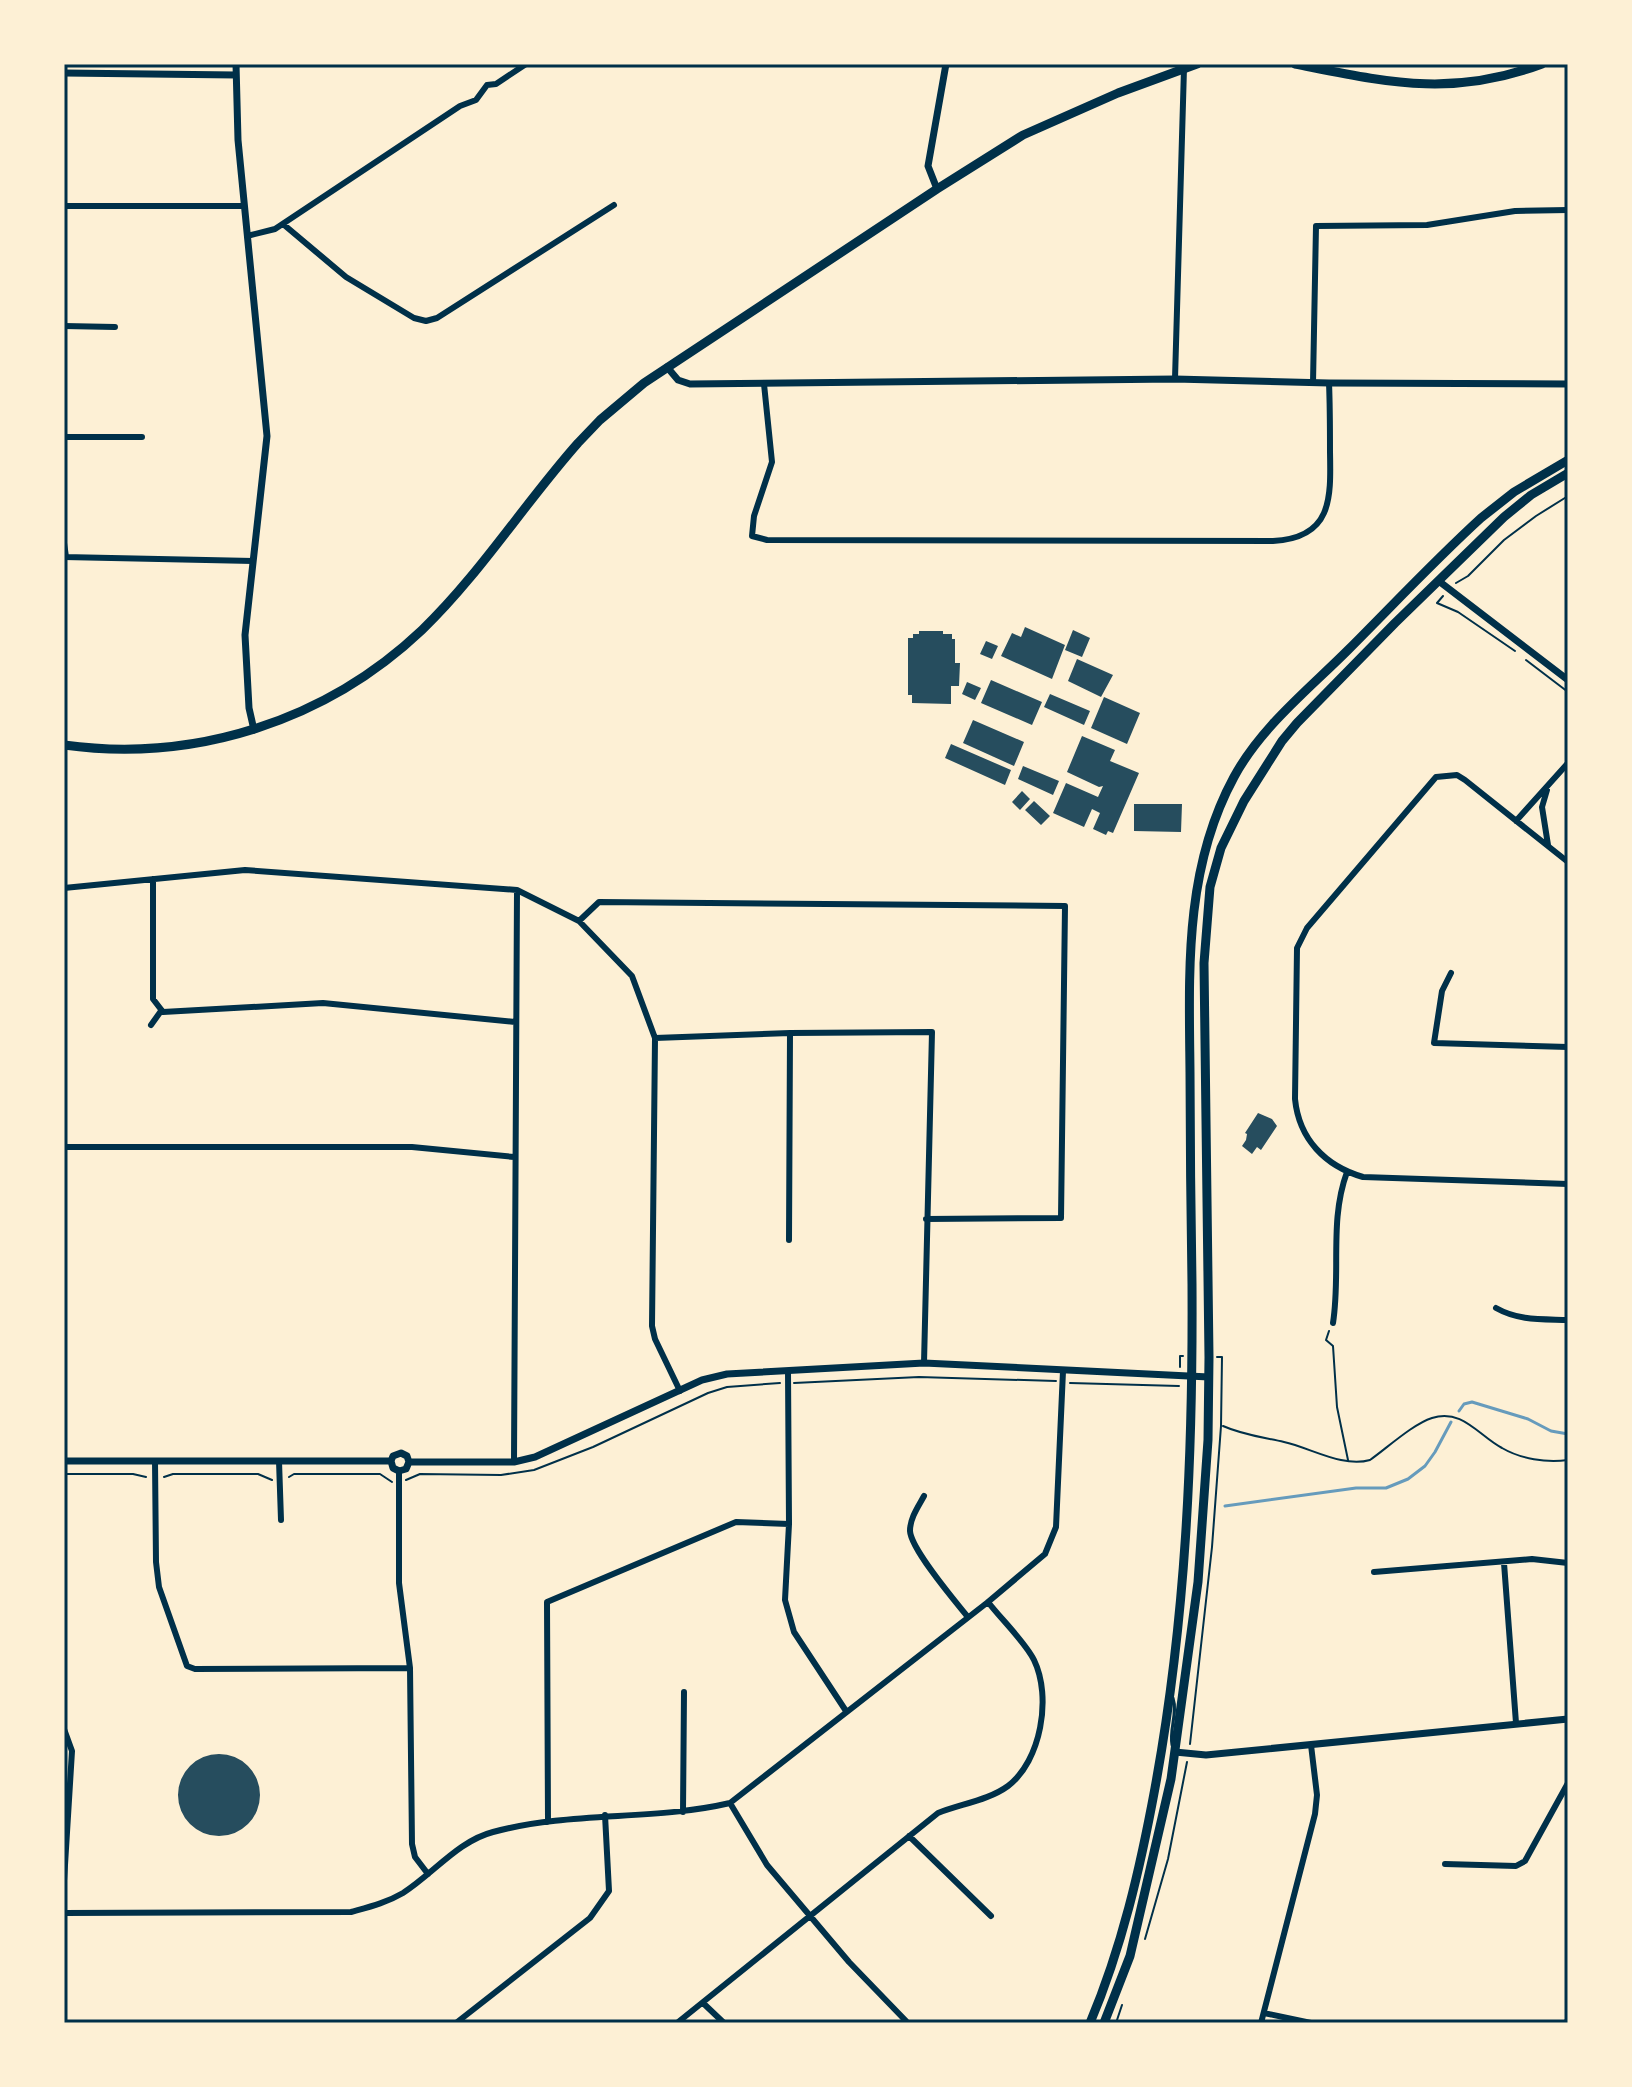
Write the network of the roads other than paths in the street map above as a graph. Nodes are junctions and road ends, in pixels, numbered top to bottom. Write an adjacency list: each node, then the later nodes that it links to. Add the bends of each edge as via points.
1 (236, 64): 10 (street)
2 (526, 64): 16 (street)
3 (946, 64): 11 (street, via 928,166)
4 (1197, 64): 8 (main road)
5 (1295, 64): 6 (main road, via 1426,85 1483,81)
6 (1542, 64)
7 (100, 68): 9 (street); 10 (street)
8 (1184, 68): 11 (main road, via 1023,135); 21 (street)
9 (64, 73)
10 (236, 75): 14 (street)
11 (937, 189): 20 (main road)
12 (614, 205): 16 (street, via 426,321 346,277)
13 (64, 206): 14 (street)
14 (243, 206): 17 (street)
15 (1568, 210): 22 (street, via 1515,211 1427,225 1316,226)
16 (283, 224): 17 (street)
17 (247, 236): 32 (street, via 267,436)
18 (64, 326): 19 (street)
19 (115, 327)
20 (667, 367): 24 (street, via 684,383); 36 (main road, via 623,399 578,443 455,594 413,637 332,695)
21 (1175, 379): 22 (street); 24 (street)
22 (1313, 383): 23 (street)
23 (1329, 383): 24 (street, via 1329,504 1312,530 1273,541 752,536 772,462); 25 (street)
24 (764, 384)
25 (1568, 384)
26 (64, 437): 27 (street)
27 (142, 437)
28 (1568, 460): 33 (main road, via 1499,504)
29 (1568, 473): 34 (main road, via 1517,505)
30 (64, 543): 31 (street)
31 (65, 557): 32 (street)
32 (253, 561): 36 (street, via 245,635)
33 (1428, 571): 34 (main road); 66 (main road, via 1255,744 1213,823 1201,862 1188,984)
34 (1440, 582): 35 (street); 67 (main road, via 1297,723 1256,779 1221,848 1210,887 1204,963)
35 (1568, 680)
36 (254, 730): 37 (main road, via 172,747)
37 (64, 745)
38 (1568, 763): 39 (street)
39 (1548, 786): 40 (street); 41 (street, via 1542,807)
40 (1516, 821): 41 (street); 56 (street, via 1457,775 1436,777 1301,937 1296,961 1296,1113 1319,1152)
41 (1548, 845): 42 (street)
42 (1568, 862)
43 (153, 879): 44 (street); 45 (street, via 245,870); 48 (street, via 153,999)
44 (64, 888)
45 (517, 890): 46 (street); 49 (street)
46 (579, 921): 52 (street, via 632,976); 58 (street, via 599,902 1065,906 1061,1218)
47 (1451, 973): 53 (street, via 1442,991 1434,1043)
48 (161, 1011): 49 (street, via 323,1003); 50 (street)
49 (515, 1022): 55 (street)
50 (151, 1025)
51 (790, 1033): 52 (street); 58 (street, via 932,1032); 59 (street)
52 (655, 1038): 68 (street, via 652,1321)
53 (1568, 1047)
54 (64, 1147): 55 (street, via 412,1147)
55 (514, 1157): 74 (street)
56 (1347, 1172): 57 (street, via 1363,1177); 62 (street, via 1336,1210)
57 (1568, 1184)
58 (926, 1219): 63 (street)
59 (789, 1240)
60 (1496, 1308): 61 (street, via 1521,1318)
61 (1568, 1320)
62 (1333, 1323)
63 (924, 1363): 64 (street); 65 (street)
64 (788, 1371): 68 (street, via 716,1376); 78 (street)
65 (1063, 1371): 66 (street); 82 (street, via 1054,1538 1045,1554)
66 (1192, 1376): 67 (street); 86 (main road, via 1187,1544)
67 (1209, 1377): 92 (main road, via 1198,1582)
68 (680, 1391): 74 (street, via 546,1454)
69 (64, 1461): 70 (street)
70 (155, 1461): 71 (street); 84 (street, via 159,1587 187,1666)
71 (279, 1461): 72 (street); 77 (street)
72 (391, 1461): 73 (street, via 401,1453); 75 (street)
73 (409, 1462): 74 (street); 75 (street)
74 (514, 1462)
75 (399, 1471): 84 (street, via 399,1583)
76 (924, 1496): 83 (street, via 910,1533)
77 (281, 1520)
78 (789, 1524): 87 (street, via 785,1600 794,1632); 97 (street, via 736,1522 547,1602)
79 (1504, 1563): 80 (street); 81 (street); 89 (street)
80 (1568, 1563)
81 (1374, 1572)
82 (988, 1602): 83 (street); 98 (street, via 1034,1659 1043,1688 1036,1750 1007,1787 938,1813)
83 (967, 1616): 87 (street)
84 (410, 1668): 100 (street, via 412,1844)
85 (684, 1692): 95 (street)
86 (1171, 1693): 92 (lane); 111 (main road, via 1133,1896)
87 (846, 1711): 94 (street)
88 (1568, 1719): 89 (street)
89 (1516, 1723): 91 (street)
90 (64, 1729): 101 (street, via 72,1751)
91 (1311, 1745): 92 (street, via 1206,1755); 106 (street, via 1315,1814)
92 (1175, 1752): 112 (main road, via 1130,1956)
93 (1568, 1783): 99 (street, via 1525,1861 1516,1866)
94 (730, 1803): 95 (street); 104 (street, via 767,1865)
95 (683, 1812): 96 (street)
96 (605, 1815): 97 (street); 108 (street, via 609,1891 603,1903)
97 (548, 1822): 100 (street, via 471,1841)
98 (909, 1836): 103 (street); 104 (street)
99 (1445, 1864)
100 (428, 1874): 102 (street, via 384,1903 351,1912)
101 (64, 1881)
102 (64, 1913)
103 (991, 1916)
104 (809, 1917): 105 (street); 107 (street)
105 (703, 2003): 109 (street); 110 (street)
106 (1264, 2013): 113 (street); 114 (street)
107 (906, 2021)
108 (456, 2023)
109 (677, 2023)
110 (724, 2023)
111 (1090, 2023)
112 (1104, 2023)
113 (1261, 2023)
114 (1311, 2023)

